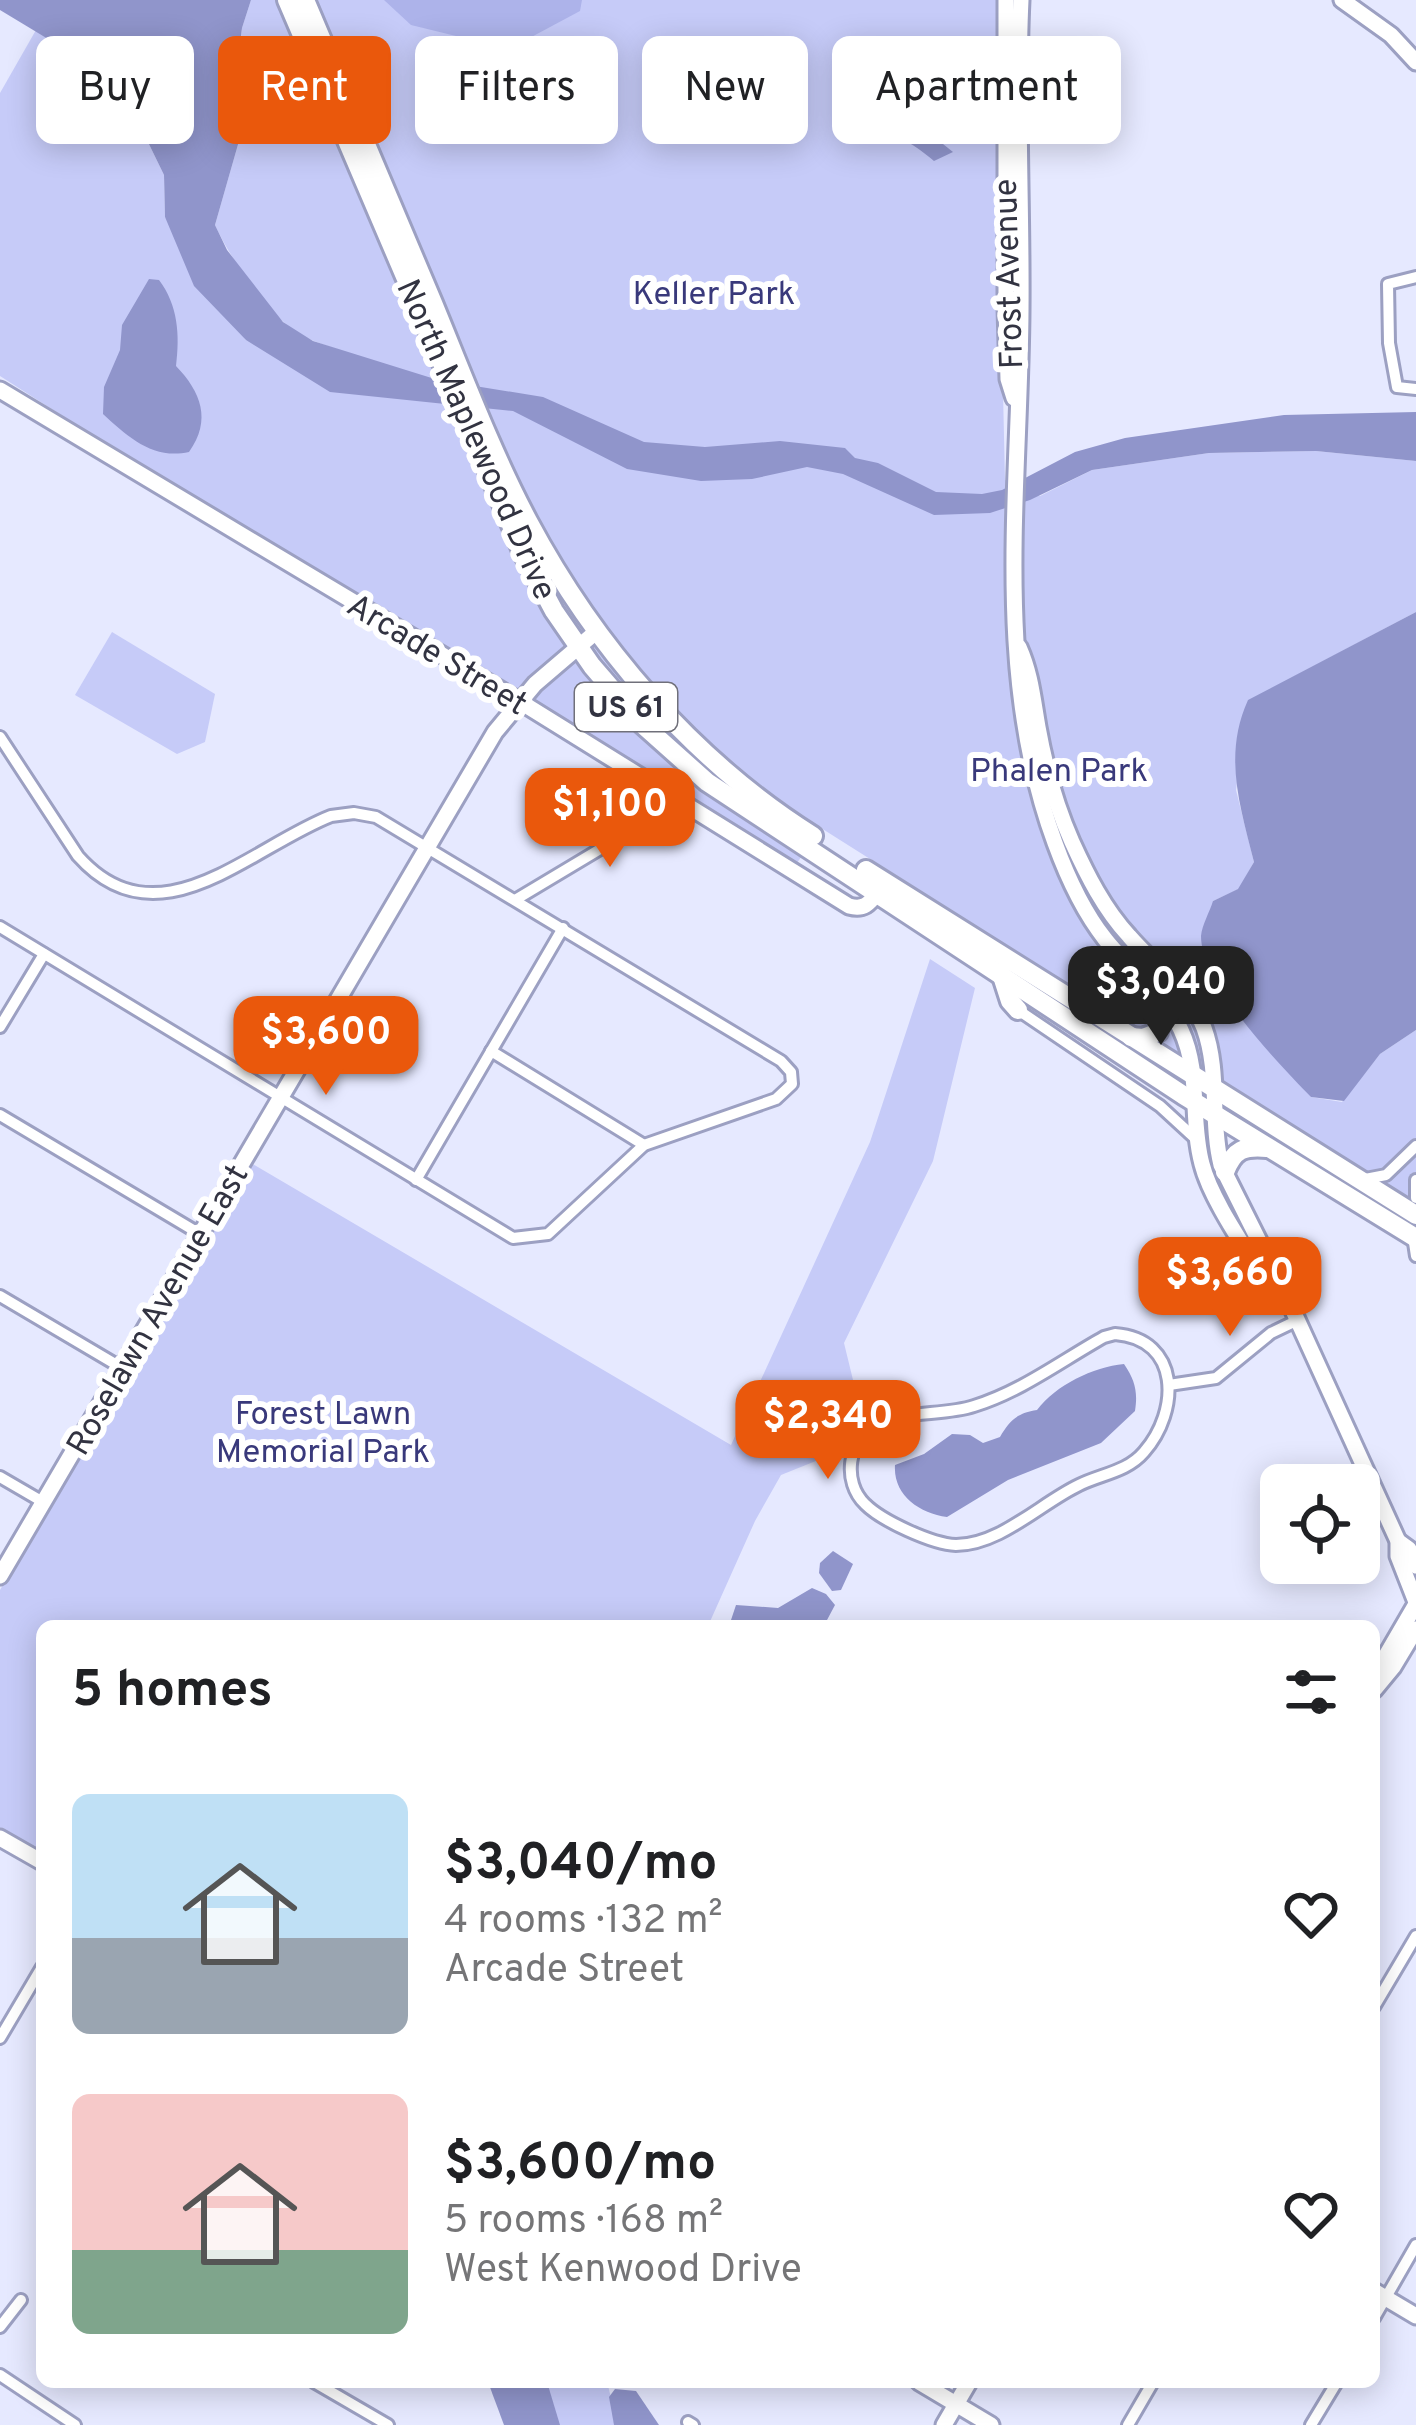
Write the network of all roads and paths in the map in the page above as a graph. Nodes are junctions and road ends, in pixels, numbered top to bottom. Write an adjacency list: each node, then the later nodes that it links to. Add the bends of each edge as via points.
1 (287, 0): 8 (main road, North Maplewood Drive / US 61)
2 (305, 0): 8 (main road, North Maplewood Drive / US 61)
3 (1006, 0): 11 (street, Frost Avenue, via 1006,308)
4 (1022, 0): 11 (street, Frost Avenue)
5 (1342, 0): 6 (street)
6 (1416, 62)
7 (1416, 277): 9 (street, via 1388,284 1397,387)
8 (444, 349): 12 (main road, North Maplewood Drive / US 61)
9 (1416, 389)
10 (0, 391): 16 (street, Arcade Street)
11 (1016, 404): 14 (street, Frost Avenue)
12 (482, 438): 13 (main road, North Maplewood Drive / US 61); 15 (main road, North Maplewood Drive / US 61, via 523,554)
13 (597, 631): 15 (street, Roselawn Avenue East); 20 (main road, North Maplewood Drive / US 61, via 723,768)
14 (1018, 645): 26 (street, Frost Avenue, via 1023,727 1056,848 1104,937); 32 (street, Frost Avenue, via 1070,838 1126,933 1193,1006)
15 (578, 647): 16 (street, Roselawn Avenue East); 20 (main road, North Maplewood Drive / US 61, via 642,724 707,782)
16 (519, 701): 18 (street, Arcade Street); 19 (street, Roselawn Avenue East)
17 (0, 736): 19 (street, via 82,860 132,892 181,891 342,814 376,817)
18 (682, 800): 20 (street, Arcade Street, via 849,906 869,904); 21 (street)
19 (427, 846): 21 (street); 33 (street, Roselawn Avenue East)
20 (881, 886): 25 (main road, US 61)
21 (515, 900): 23 (street)
22 (0, 928): 24 (street)
23 (563, 928): 30 (street); 38 (street, via 791,1072 783,1096)
24 (44, 954): 28 (street); 33 (street)
25 (996, 965): 27 (main road); 29 (main road, US 61); 34 (main road, US 61)
26 (1161, 1000): 29 (main road, via 1158,1031); 31 (street, Frost Avenue, via 1181,1030)
27 (1018, 1010): 37 (street)
28 (0, 1027)
29 (1128, 1036): 31 (main road, US 61)
30 (491, 1051): 38 (street); 42 (street)
31 (1195, 1078): 32 (main road, US 61); 34 (street, Frost Avenue)
32 (1214, 1090): 35 (street, Frost Avenue); 43 (main road, US 61)
33 (280, 1097): 42 (street); 47 (street, Roselawn Avenue East)
34 (1195, 1102): 35 (main road, US 61); 37 (street, Frost Avenue)
35 (1214, 1114): 39 (main road, US 61); 41 (street, Frost Avenue)
36 (0, 1115): 47 (street)
37 (1197, 1140): 50 (street, Frost Avenue, via 1217,1198)
38 (644, 1145): 42 (street, via 536,1238 506,1234)
39 (1270, 1148): 41 (main road, via 1236,1151); 48 (main road, US 61)
40 (1414, 1151): 43 (street, via 1386,1175)
41 (1225, 1172): 50 (street, Frost Avenue)
42 (416, 1180)
43 (1358, 1180): 46 (main road, US 61)
44 (1416, 1180): 45 (street)
45 (1416, 1198)
46 (1416, 1215)
47 (200, 1234): 51 (street, Roselawn Avenue East)
48 (1415, 1243)
49 (0, 1296): 51 (street)
50 (1292, 1313): 52 (street, via 1216,1378); 55 (street)
51 (122, 1368): 54 (street, Roselawn Avenue East)
52 (1169, 1385): 52 (street, via 1153,1347 1130,1335 1103,1336 999,1397 874,1426 854,1449 850,1478 863,1503 928,1539 975,1543 1144,1453)
53 (0, 1477): 54 (street)
54 (43, 1502): 57 (street, Roselawn Avenue East)
55 (1397, 1540): 56 (street); 58 (street)
56 (1416, 1566)
57 (0, 1576)
58 (1416, 1603): 61 (street)
59 (1416, 1629): 62 (street)
60 (1416, 1651): 62 (street)
61 (1380, 1666)
62 (1393, 1667): 63 (street)
63 (1380, 1683)
64 (0, 1838): 65 (street)
65 (36, 1859)
66 (1416, 1936): 68 (street)
67 (36, 1977): 69 (street)
68 (1380, 1997)
69 (0, 2038)
70 (1416, 2245): 71 (street)
71 (1380, 2295): 73 (street)
72 (21, 2300): 74 (street)
73 (1416, 2316)
74 (0, 2326)
75 (0, 2375): 82 (street)
76 (324, 2388): 83 (street)
77 (929, 2388): 81 (street)
78 (965, 2388): 81 (street)
79 (1150, 2388): 86 (street)
80 (1333, 2388): 87 (street)
81 (956, 2404): 84 (street); 85 (street)
82 (75, 2425)
83 (388, 2425)
84 (944, 2425)
85 (991, 2425)
86 (1128, 2425)
87 (1311, 2425)

